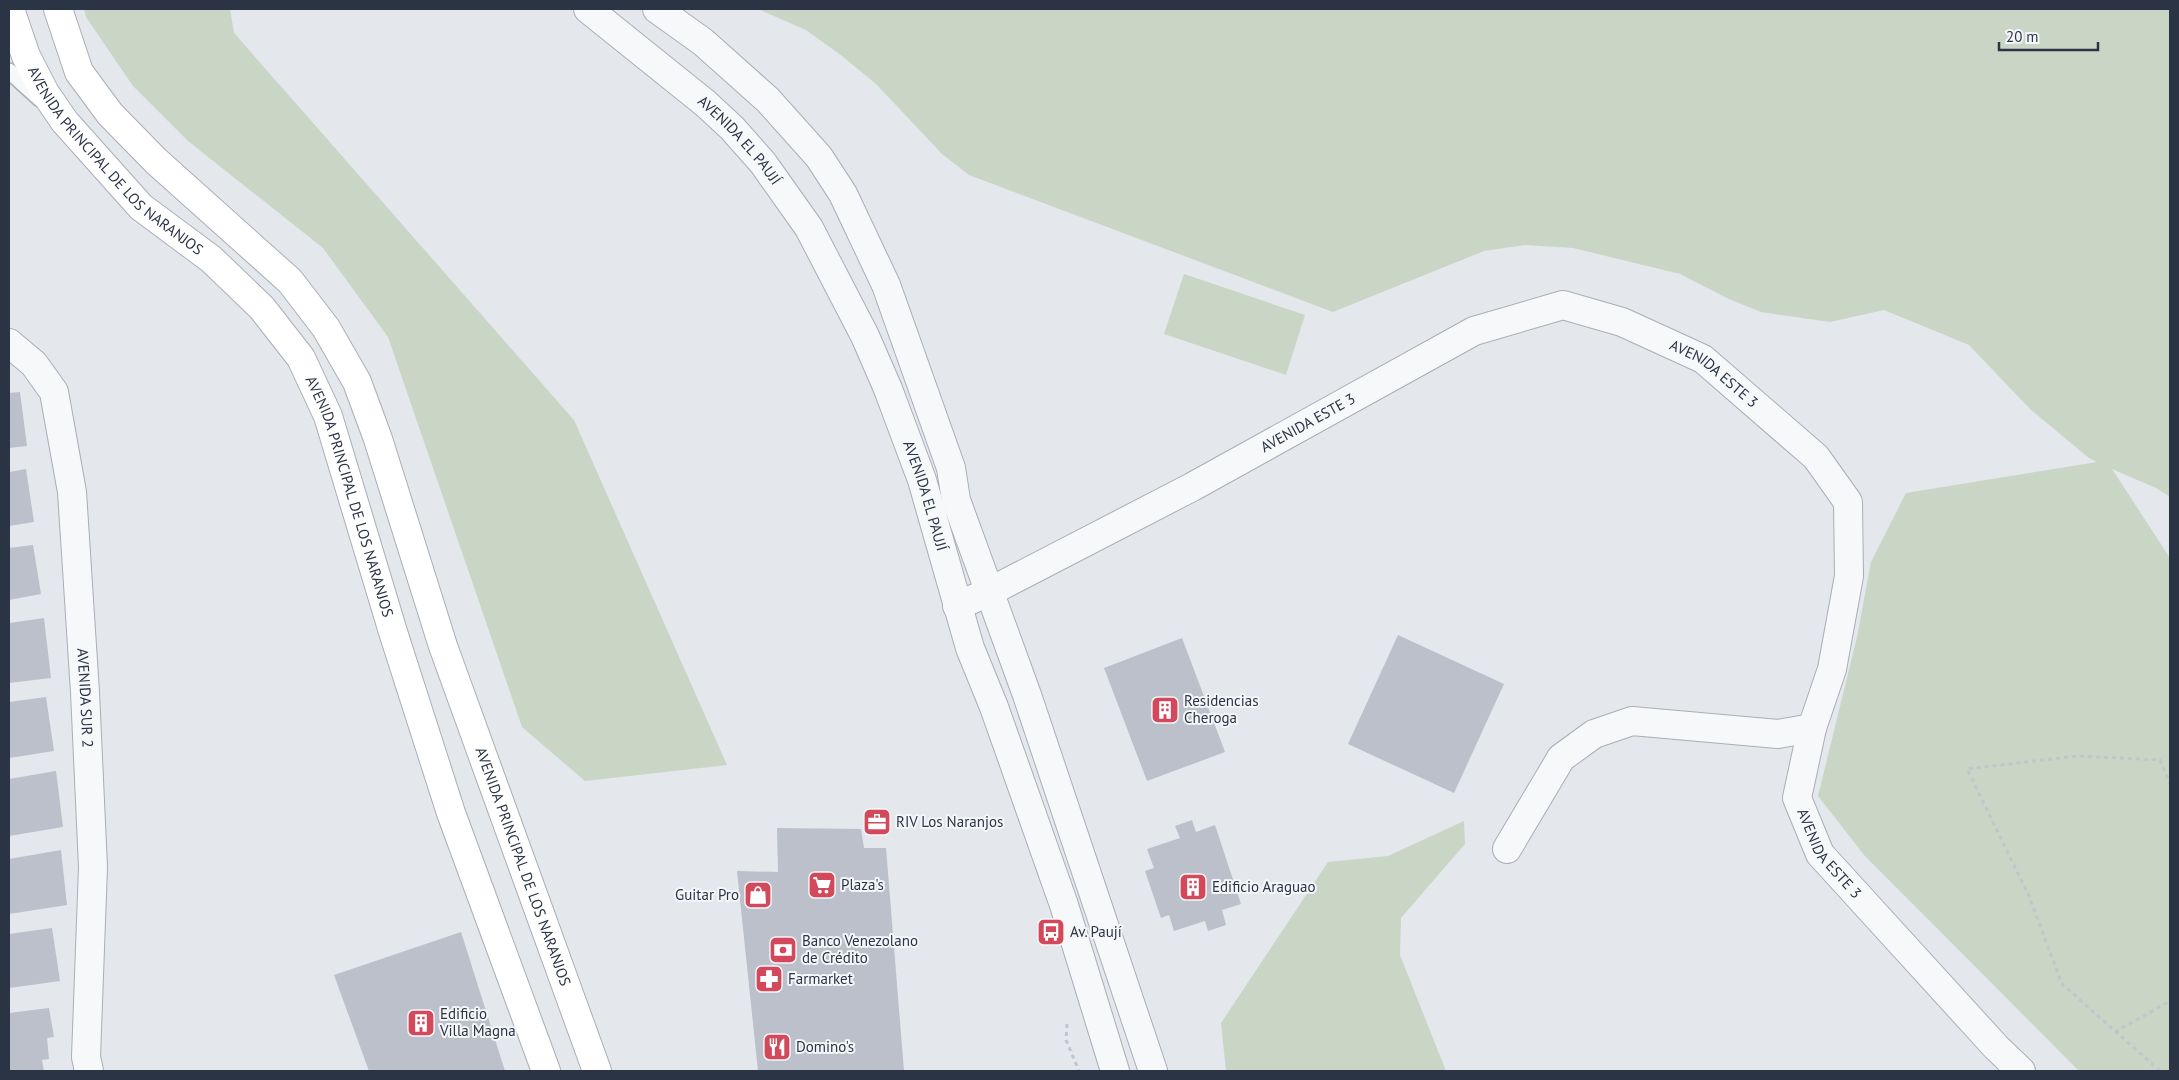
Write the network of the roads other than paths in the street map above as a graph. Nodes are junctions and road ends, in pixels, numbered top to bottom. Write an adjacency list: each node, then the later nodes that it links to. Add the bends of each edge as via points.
1 (10, 9): 6 (main road, AVENIDA PRINCIPAL DE LOS NARANJOS, via 26,56)
2 (58, 9): 14 (main road, AVENIDA PRINCIPAL DE LOS NARANJOS, via 79,72 110,114 156,161 290,281 326,328 357,382 443,646)
3 (588, 9): 9 (street, AVENIDA EL PAUJÍ, via 732,128 763,163 808,228 865,336 888,389 922,480)
4 (657, 9): 8 (street, AVENIDA EL PAUJÍ, via 702,42 768,100 819,157 843,194 889,294 952,468 956,500)
5 (9, 70): 6 (lane)
6 (65, 122): 13 (main road, AVENIDA PRINCIPAL DE LOS NARANJOS, via 141,207 211,259 262,308 301,358 328,416 392,632 451,814)
7 (9, 344): 12 (street, AVENIDA SUR 2, via 34,364 54,392 72,492 86,692 93,867 86,1057)
8 (989, 592): 9 (street, AVENIDA ESTE 3); 10 (street, AVENIDA ESTE 3, via 1192,487 1474,331 1563,305 1622,322 1704,359 1816,458 1848,502 1849,576 1832,669); 16 (street, AVENIDA EL PAUJÍ)
9 (956, 606): 15 (street, AVENIDA EL PAUJÍ, via 1064,905)
10 (1812, 728): 11 (street, via 1778,734 1632,721 1594,734 1561,758); 17 (street, AVENIDA ESTE 3, via 1797,798 1820,854)
11 (1507, 849)
12 (89, 1071)
13 (546, 1071)
14 (597, 1071)
15 (1115, 1071)
16 (1153, 1071)
17 (2021, 1071)

